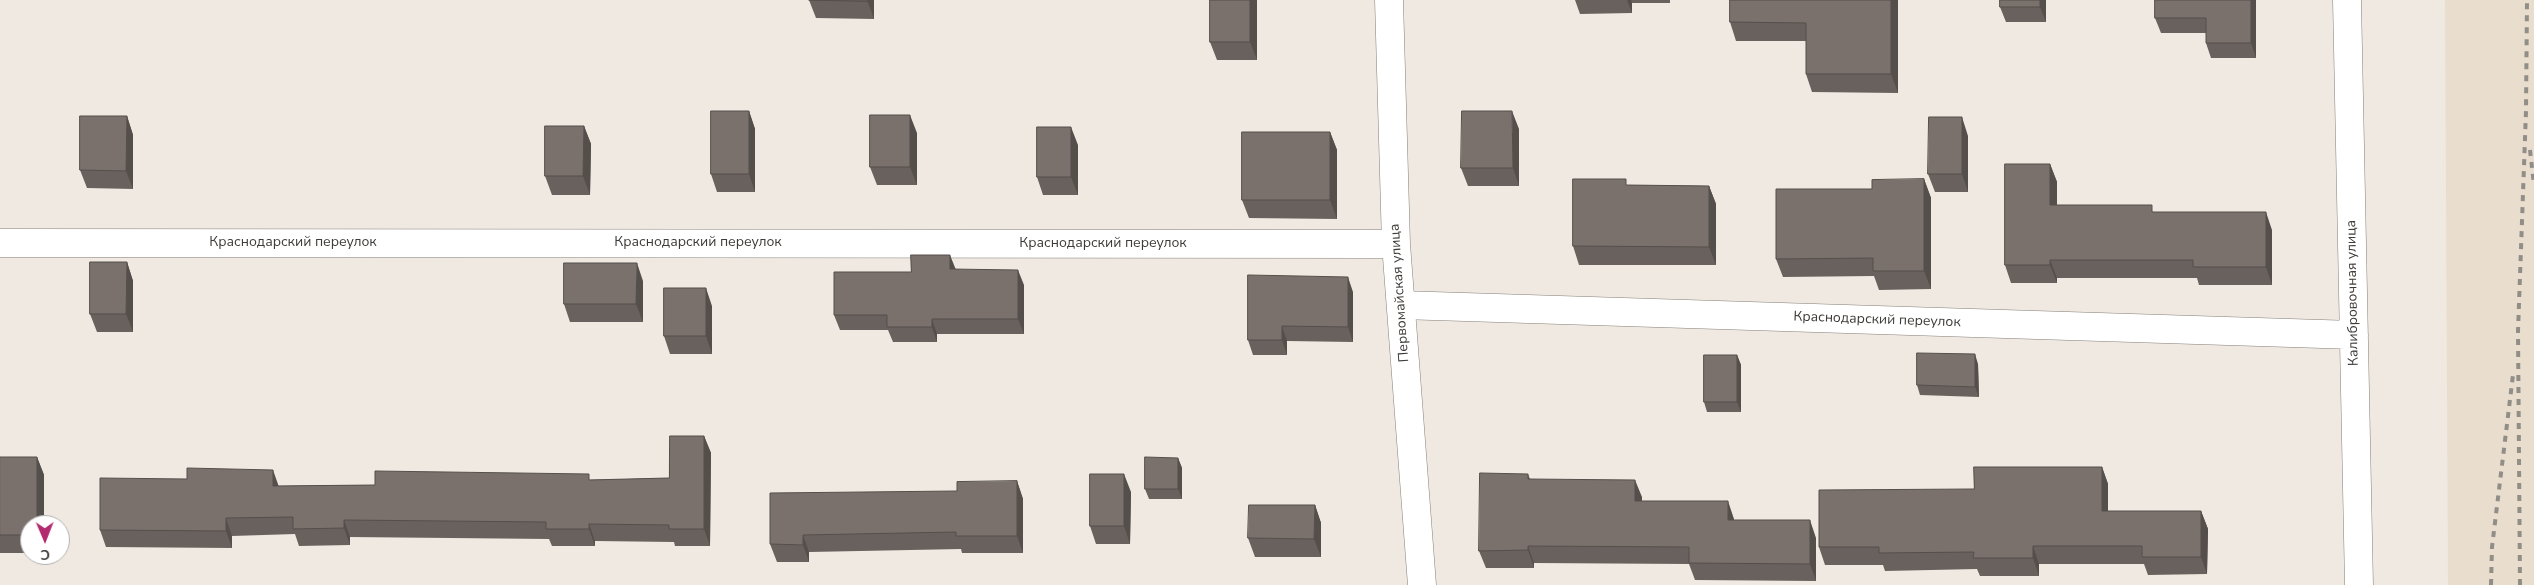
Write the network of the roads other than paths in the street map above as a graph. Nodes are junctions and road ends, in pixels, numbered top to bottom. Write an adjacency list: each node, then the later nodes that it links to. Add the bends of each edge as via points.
1 (1389, 0): 4 (street, Первомайская улица)
2 (2347, 0): 6 (street, Калибровочная улица)
3 (0, 243): 4 (street, Краснодарский переулок)
4 (1396, 244): 5 (street, Первомайская улица)
5 (1401, 305): 6 (street, Краснодарский переулок); 7 (street, Первомайская улица)
6 (2354, 336): 8 (street, Калибровочная улица)
7 (1422, 585)
8 (2359, 585)

